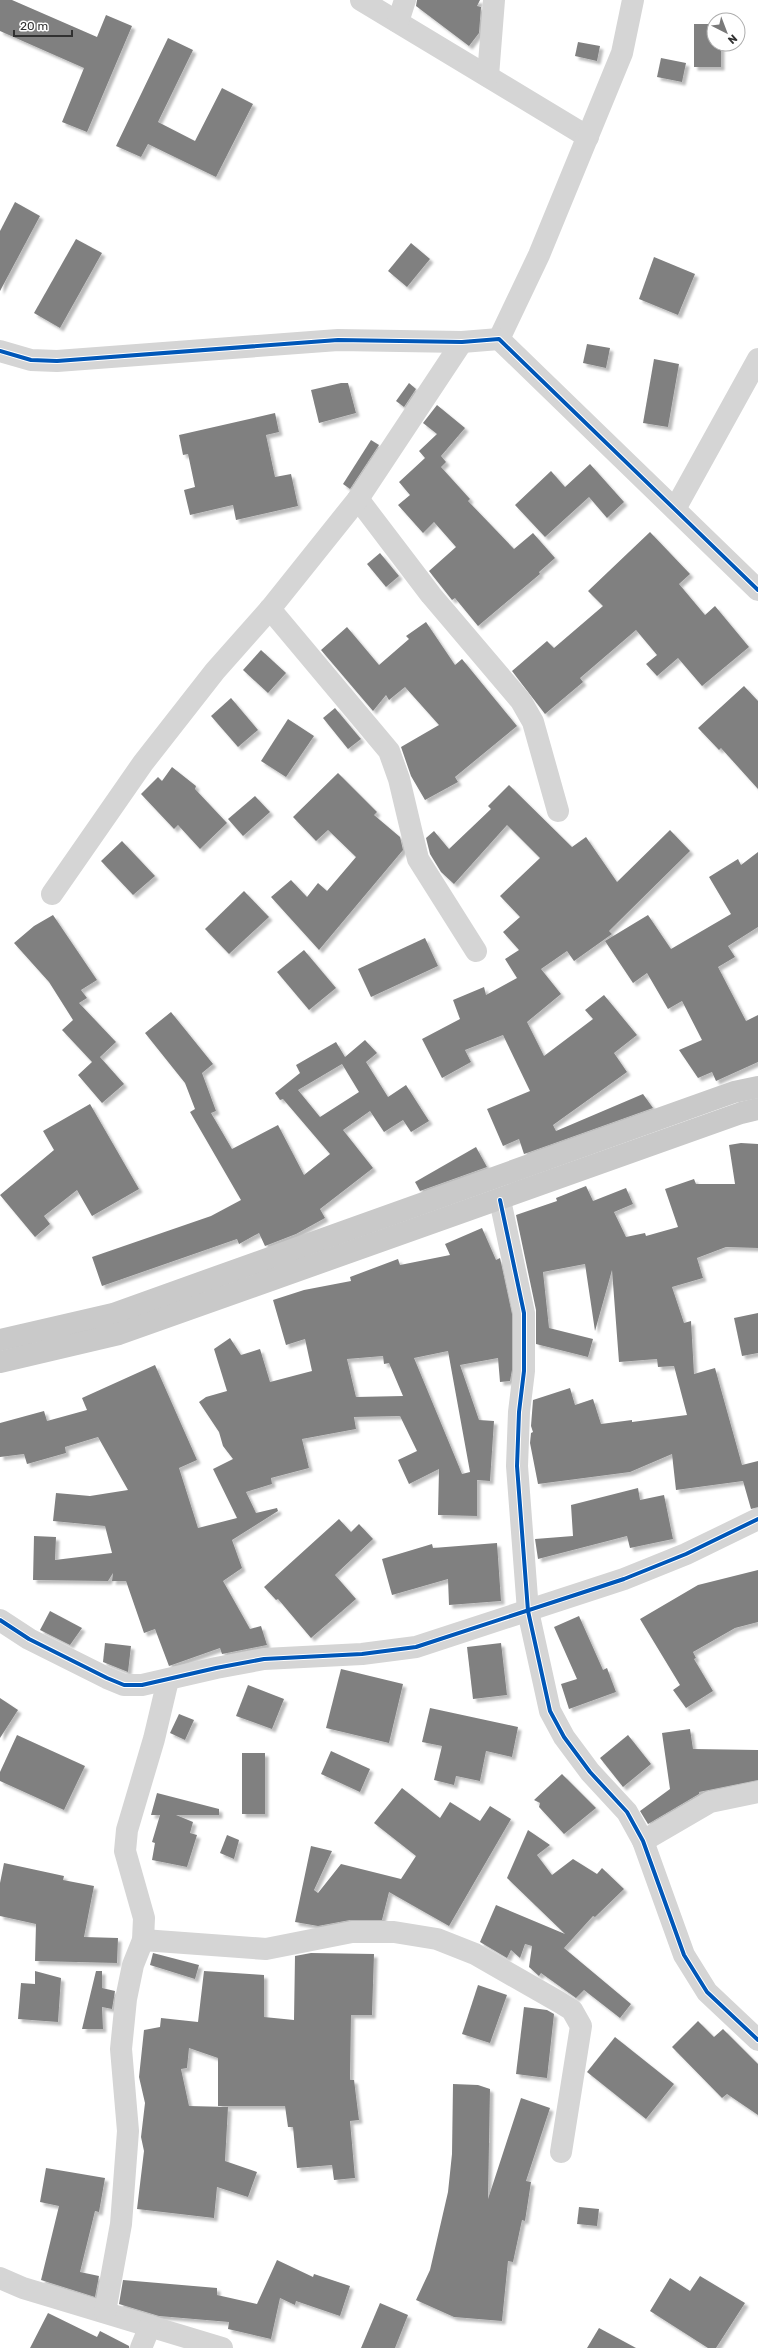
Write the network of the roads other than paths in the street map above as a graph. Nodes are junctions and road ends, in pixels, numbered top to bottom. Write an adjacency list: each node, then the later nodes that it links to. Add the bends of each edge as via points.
1 (361, 0): 5 (street)
2 (405, 0): 5 (street)
3 (494, 0): 6 (street)
4 (633, 0): 7 (street, via 622,53)
5 (398, 22): 6 (street)
6 (488, 76): 7 (street)
7 (588, 137): 8 (street, via 539,255)
8 (499, 339): 9 (street); 13 (street)
9 (462, 342): 10 (street, via 338,340 57,361 31,360); 12 (street)
10 (0, 351)
11 (758, 359): 13 (street)
12 (358, 499): 15 (street); 16 (street, via 431,595 521,701 533,722)
13 (675, 509): 14 (street)
14 (758, 590)
15 (270, 609): 17 (street, via 215,671 143,763); 18 (street, via 389,751 399,779 418,859)
16 (558, 811)
17 (52, 894)
18 (476, 951)
19 (758, 1087): 22 (main road, via 734,1092 113,1314)
20 (758, 1109): 21 (main road, via 740,1113)
21 (500, 1200): 23 (main road, via 119,1334); 25 (street, via 524,1313 524,1371 517,1466)
22 (0, 1340)
23 (0, 1362)
24 (758, 1519): 25 (street, via 686,1554 624,1579)
25 (528, 1611): 27 (street, via 416,1647 362,1654 264,1659); 29 (street, via 550,1711 564,1737 590,1772 627,1812)
26 (0, 1620): 27 (street, via 30,1639 124,1685 142,1685)
27 (168, 1680): 30 (street, via 127,1830 124,1851 144,1918)
28 (758, 1792): 29 (street, via 710,1802)
29 (643, 1841): 31 (street, via 684,1955 707,1992)
30 (143, 1940): 32 (street, via 266,1949 352,1932 394,1932 437,1939 475,1954 572,2010 581,2026); 34 (street, via 133,1965 126,1999 121,2049 128,2131 121,2224)
31 (758, 2040)
32 (561, 2152)
33 (0, 2278): 34 (street, via 23,2288)
34 (105, 2312): 35 (street)
35 (150, 2326): 36 (street); 37 (street)
36 (141, 2348)
37 (222, 2348)

